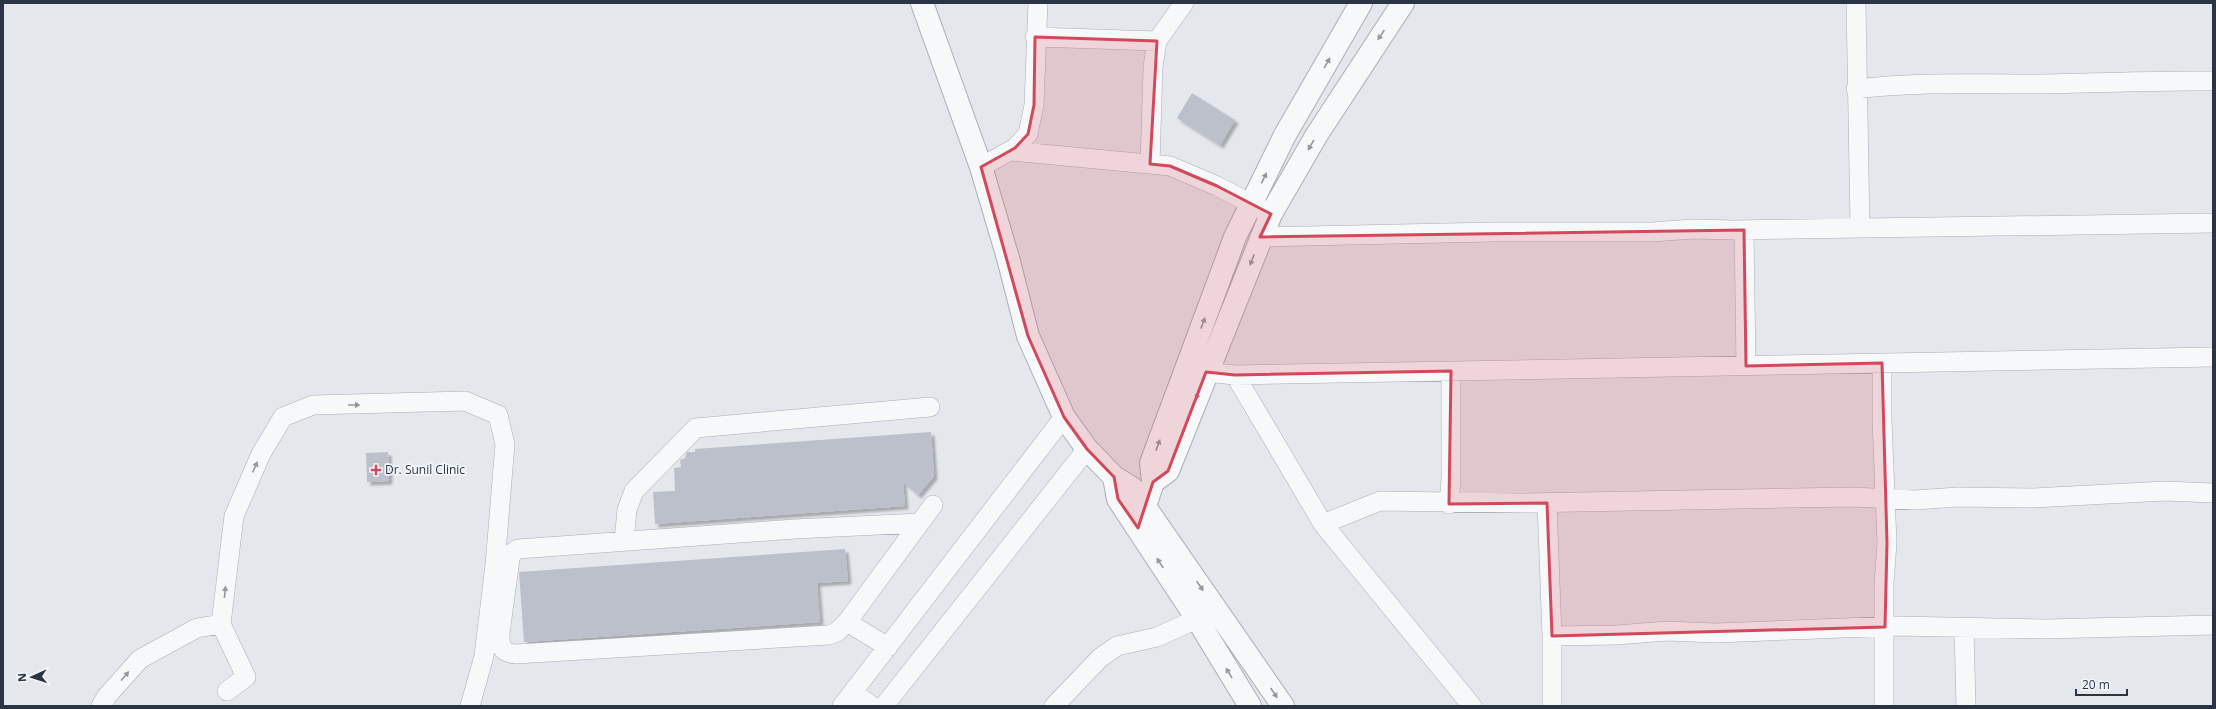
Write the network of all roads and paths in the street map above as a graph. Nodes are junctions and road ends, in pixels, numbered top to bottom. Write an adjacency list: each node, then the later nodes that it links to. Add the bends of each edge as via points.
1 (922, 3): 13 (street)
2 (1038, 3): 7 (street)
3 (1184, 3): 8 (street)
4 (1361, 3): 14 (street, one-way to 4, via 1286,135)
5 (1403, 3): 15 (street, one-way to 15, via 1316,136)
6 (1856, 3): 10 (street)
7 (1036, 37): 8 (street); 11 (street, via 1034,105 1028,134)
8 (1157, 41): 12 (street, via 1153,67)
9 (2213, 81): 10 (street, via 2018,84 1960,82)
10 (1856, 89): 17 (street)
11 (1011, 151): 12 (street); 13 (street)
12 (1150, 164): 14 (street, via 1170,166)
13 (981, 167): 27 (street, via 1028,336)
14 (1251, 204): 15 (street); 29 (street, one-way to 14, via 1151,463 1235,238)
15 (1271, 214): 19 (street)
16 (2213, 223): 17 (street)
17 (1860, 227): 18 (street)
18 (1744, 230): 19 (street, via 1693,228 1652,232 1493,232); 22 (street)
19 (1260, 237): 24 (street, one-way to 24)
20 (2213, 357): 21 (street)
21 (1882, 363): 22 (street); 31 (street)
22 (1746, 366): 23 (street)
23 (1451, 371): 25 (street); 33 (street)
24 (1206, 372): 25 (street); 29 (street, one-way to 29, via 1168,471)
25 (1235, 375): 37 (street)
26 (930, 407): 38 (street, via 696,428 634,491 627,510)
27 (1064, 418): 28 (street); 46 (street)
28 (1087, 449): 35 (street, via 1114,477 1118,499); 52 (street)
29 (1153, 482): 35 (street)
30 (2213, 493): 31 (street, via 2165,491 2032,498)
31 (1885, 499): 32 (street, via 1676,499); 43 (street)
32 (1547, 503): 33 (street); 45 (street)
33 (1449, 504): 37 (street, via 1380,501)
34 (933, 505): 36 (street)
35 (1142, 518): 39 (street, one-way to 35); 55 (street, one-way to 55)
36 (920, 523): 38 (street); 40 (street)
37 (1323, 524): 56 (street)
38 (624, 540): 40 (street, via 526,547 512,553 500,633 502,650 508,654 516,654 828,635 837,632)
39 (1197, 619): 53 (street, via 1157,637 1117,646 1100,658); 54 (street, one-way to 39)
40 (847, 622): 46 (street)
41 (221, 624): 47 (street, via 246,677); 49 (street, one-way to 41, via 140,659 197,628); 50 (street, one-way to 50, via 234,516 261,454 283,417 313,405 465,402 498,415 505,444 484,656)
42 (2213, 625): 44 (street)
43 (1885, 627): 44 (street); 45 (street); 58 (street)
44 (1964, 628): 59 (street)
45 (1552, 636): 57 (street)
46 (888, 647): 48 (street)
47 (227, 691)
48 (848, 699): 51 (street)
49 (101, 706)
50 (470, 706)
51 (872, 706)
52 (884, 706)
53 (1054, 706)
54 (1250, 706)
55 (1283, 706)
56 (1472, 706)
57 (1552, 706)
58 (1884, 706)
59 (1966, 706)

